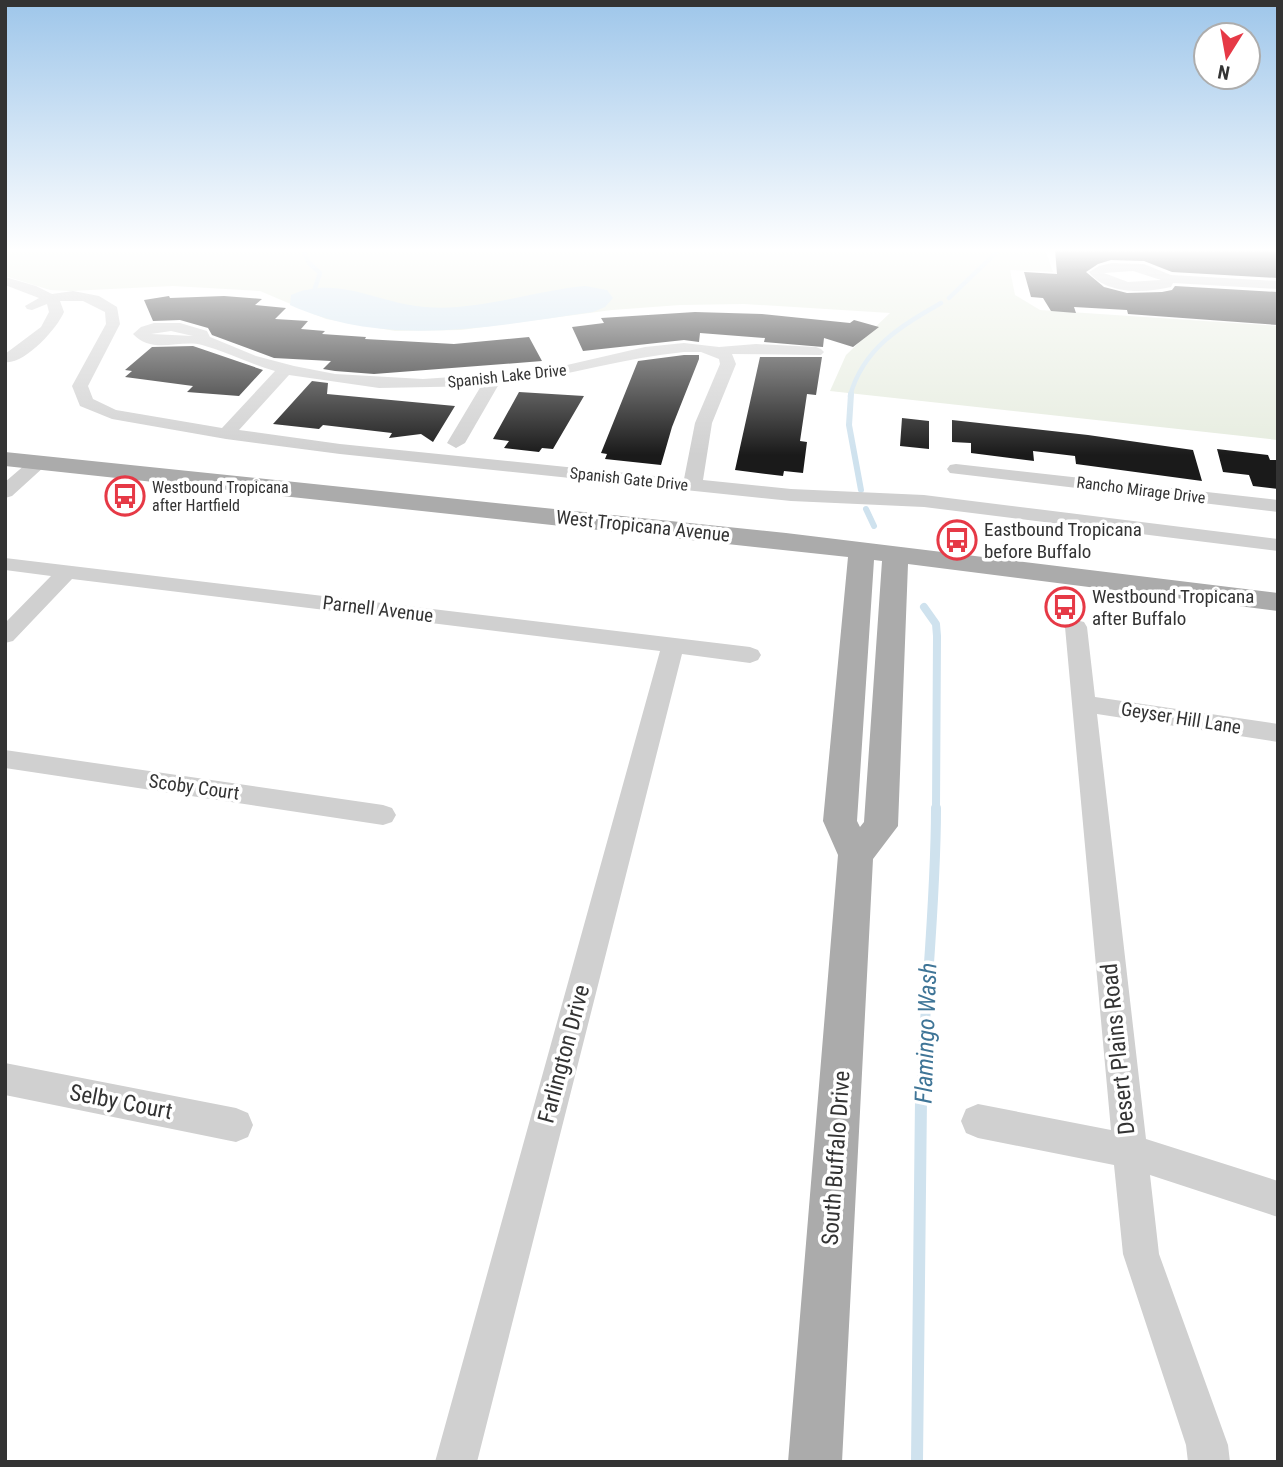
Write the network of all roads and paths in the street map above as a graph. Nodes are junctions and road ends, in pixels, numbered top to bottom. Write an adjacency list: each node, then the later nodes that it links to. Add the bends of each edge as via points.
1 (33, 317): 6 (street)
2 (56, 317): 5 (street)
3 (113, 317): 12 (street, Spanish Gate Drive, via 80,386 86,402 112,414)
4 (202, 339): 9 (street, Spanish Lake Drive, via 244,358)
5 (34, 340): 6 (street); 10 (street, via 30,356)
6 (7, 350)
7 (718, 352): 8 (street, Spanish Lake Drive, via 741,347); 11 (street, Spanish Lake Drive, via 699,347 647,351 555,372); 18 (street, via 728,364 705,413)
8 (816, 352)
9 (286, 369): 11 (street, Spanish Lake Drive, via 388,382); 12 (street)
10 (5, 376)
11 (493, 380): 13 (street)
12 (226, 434): 18 (street, Spanish Gate Drive)
13 (456, 443)
14 (6, 458): 15 (main road, West Tropicana Avenue)
15 (39, 462): 19 (street); 23 (main road, West Tropicana Avenue)
16 (956, 469): 17 (street, Rancho Mirage Drive)
17 (1005, 474): 20 (street, Rancho Mirage Drive); 21 (street)
18 (693, 485): 21 (street, Spanish Gate Drive, via 924,501)
19 (5, 492)
20 (1278, 506)
21 (1009, 512): 22 (street, Spanish Gate Drive)
22 (1278, 545)
23 (862, 550): 24 (main road, West Tropicana Avenue); 36 (main road, South Buffalo Drive, via 840,821)
24 (895, 554): 27 (main road, West Tropicana Avenue); 36 (main road, via 881,826)
25 (5, 564): 26 (street, Parnell Avenue)
26 (67, 572): 29 (street); 30 (street, Parnell Avenue)
27 (1278, 602)
28 (1076, 627): 32 (street, Desert Plains Road)
29 (5, 636)
30 (673, 645): 31 (street, Parnell Avenue); 42 (street, Farlington Drive)
31 (750, 655)
32 (1084, 704): 33 (street, Geyser Hill Lane); 40 (street, Desert Plains Road)
33 (1278, 733)
34 (5, 759): 35 (street, Scoby Court)
35 (383, 815)
36 (856, 855): 43 (main road, South Buffalo Drive)
37 (5, 1079): 39 (street, Selby Court)
38 (978, 1121): 40 (street)
39 (236, 1125)
40 (1129, 1151): 41 (street); 44 (street, Desert Plains Road, via 1141,1254)
41 (1278, 1199)
42 (456, 1462)
43 (815, 1462)
44 (1209, 1462)

